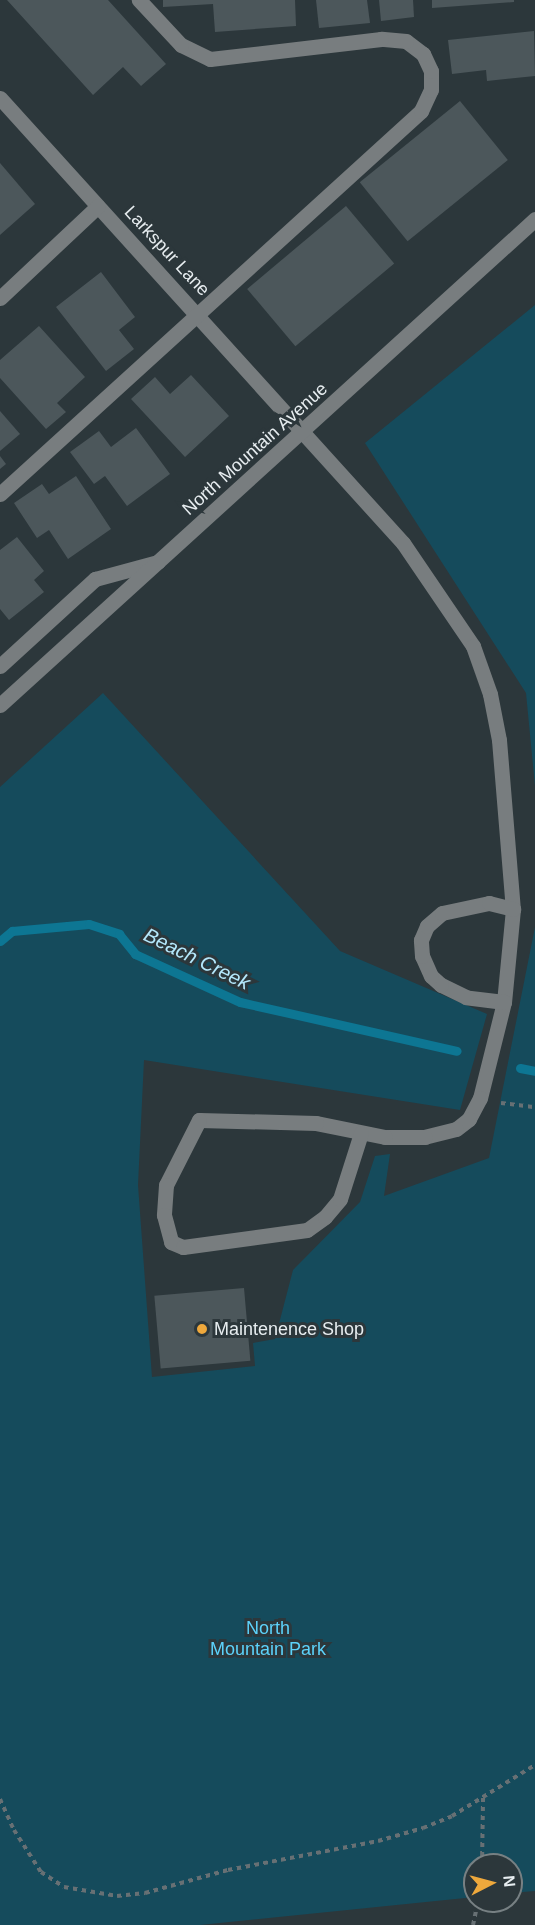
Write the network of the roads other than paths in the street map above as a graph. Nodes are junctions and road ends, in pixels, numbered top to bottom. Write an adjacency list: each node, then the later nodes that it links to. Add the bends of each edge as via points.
1 (139, 0): 6 (street, via 181,45 210,59 381,39 406,41 423,54 431,71 431,90 421,111)
2 (1, 99): 3 (street, Larkspur Lane)
3 (98, 206): 5 (street); 6 (street, Larkspur Lane)
4 (535, 219): 7 (street, North Mountain Avenue)
5 (0, 298)
6 (198, 313): 7 (street, Larkspur Lane); 8 (street)
7 (304, 432): 9 (street, North Mountain Avenue); 12 (street, Larkspur Lane, via 403,543 473,646 490,694 499,740)
8 (0, 494)
9 (161, 561): 10 (street, via 95,579); 11 (street, North Mountain Avenue)
10 (0, 666)
11 (0, 705)
12 (513, 909): 13 (street); 13 (street, via 489,903 442,913 427,926 421,940 430,976 441,985 466,997)
13 (504, 1002): 14 (street, via 480,1098 469,1119 456,1129 425,1137)
14 (361, 1133): 14 (street, via 316,1123 199,1120 166,1185 164,1215 171,1242 183,1247 307,1230 340,1199)

